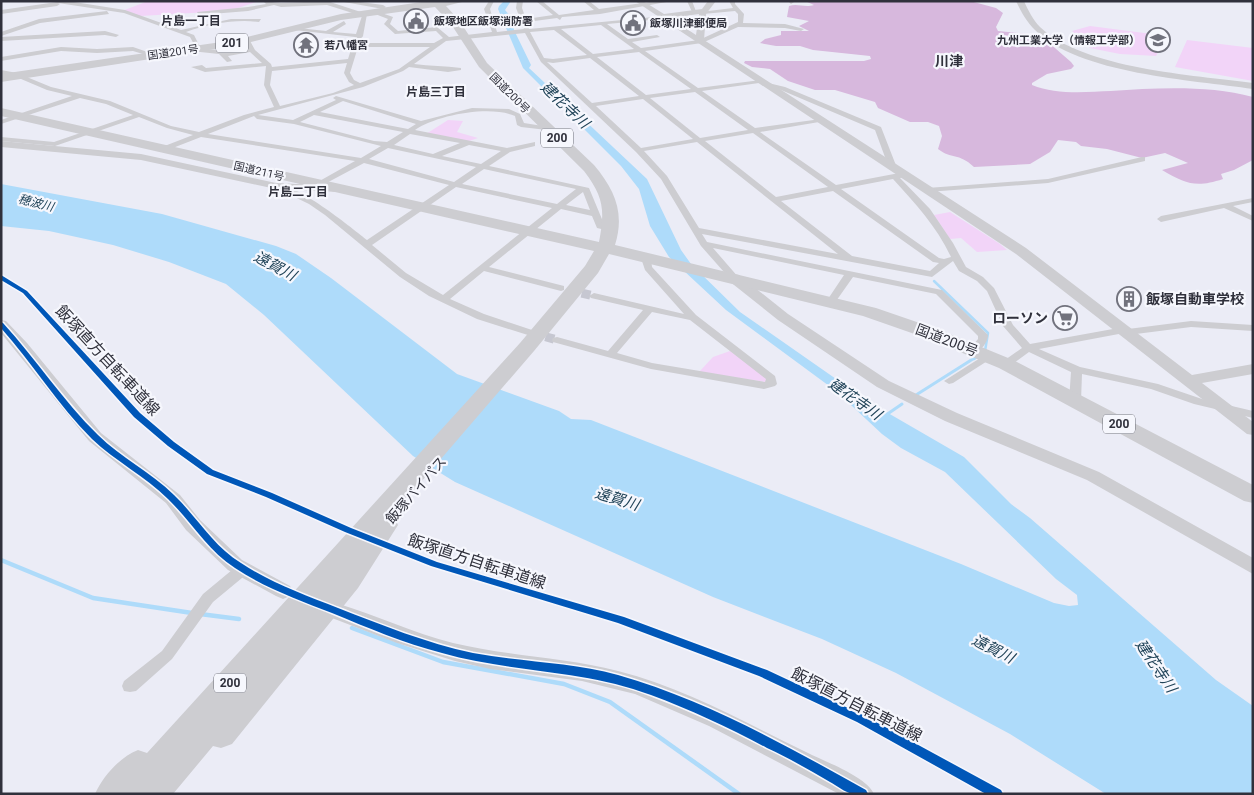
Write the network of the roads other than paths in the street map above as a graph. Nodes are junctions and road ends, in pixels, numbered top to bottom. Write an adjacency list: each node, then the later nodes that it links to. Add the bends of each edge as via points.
1 (263, 1): 19 (street)
2 (345, 1): 22 (street)
3 (461, 1): 15 (highway, 国道201号 / 201)
4 (492, 1): 55 (street, via 487,9)
5 (529, 1): 16 (street)
6 (538, 1): 35 (street)
7 (585, 1): 27 (street)
8 (670, 1): 18 (street)
9 (689, 1): 31 (street)
10 (713, 1): 31 (street)
11 (732, 1): 23 (street)
12 (1020, 1): 88 (street, via 1028,18 1039,30 1061,45 1089,57 1125,66)
13 (76, 2): 17 (street); 25 (street)
14 (324, 2): 20 (street); 30 (street)
15 (438, 2): 30 (highway, 国道201号 / 201); 57 (highway); 57 (highway, via 448,19)
16 (520, 2): 39 (street)
17 (57, 3): 21 (street)
18 (641, 3): 27 (street); 37 (street)
19 (272, 4): 20 (street); 33 (street)
20 (306, 4): 26 (street, via 306,7)
21 (44, 6): 24 (street); 32 (street)
22 (390, 8)
23 (736, 9): 31 (street); 44 (street, via 742,20)
24 (12, 11): 28 (street); 36 (street)
25 (121, 11): 52 (street); 56 (street, via 42,20)
26 (287, 11)
27 (598, 11): 35 (street); 41 (street)
28 (1, 12)
29 (56, 12): 32 (street)
30 (368, 12): 49 (highway, 国道201号 / 201); 54 (street, via 391,18 388,24); 60 (street)
31 (700, 12): 37 (street); 65 (street)
32 (48, 13): 34 (street)
33 (199, 13)
34 (32, 15)
35 (557, 16): 39 (street); 45 (street)
36 (15, 17)
37 (662, 17): 41 (street); 65 (street)
38 (259, 20): 52 (street, via 248,18 200,25)
39 (524, 20): 51 (street)
40 (802, 21): 46 (street, via 797,26)
41 (613, 22): 43 (street)
42 (344, 23): 53 (street)
43 (602, 23): 45 (street); 64 (street)
44 (738, 25): 46 (street); 58 (street, via 771,31); 65 (street)
45 (571, 26): 48 (street)
46 (785, 26): 50 (street)
47 (58, 28): 62 (street)
48 (556, 28): 51 (street); 74 (street)
49 (289, 29): 53 (street); 66 (highway, 国道201号 / 201)
50 (801, 29)
51 (526, 30): 55 (street); 76 (street)
52 (181, 32): 70 (street, via 192,36)
53 (327, 33): 60 (street)
54 (397, 33): 57 (street, via 437,29); 68 (street)
55 (497, 33): 57 (street)
56 (1, 34)
57 (465, 34): 69 (street, via 440,40); 106 (highway, 国道200号 / 200, via 483,65); 145 (highway, 国道200号 / 200, via 492,66 599,166 611,182 623,214)
58 (769, 34)
59 (116, 35): 62 (street)
60 (360, 36): 67 (street)
61 (657, 37): 64 (street)
62 (32, 38): 63 (street)
63 (1, 39)
64 (627, 41): 71 (street)
65 (700, 42): 71 (street); 86 (street)
66 (249, 45): 70 (highway, 国道201号 / 201); 73 (street); 80 (street)
67 (356, 45): 68 (street); 78 (street)
68 (391, 45): 69 (street)
69 (435, 45): 79 (street)
70 (195, 49): 72 (highway, 国道201号 / 201); 73 (street, via 218,51)
71 (640, 50): 74 (street); 89 (street)
72 (153, 55): 75 (street, via 132,49 61,49); 84 (highway, 国道201号 / 201)
73 (224, 55): 77 (street)
74 (592, 56): 76 (street, via 553,62); 92 (street)
75 (1, 59)
76 (542, 59): 94 (street)
77 (229, 61)
78 (351, 61): 80 (street); 87 (street, via 348,77)
79 (409, 65): 82 (street, via 432,64 448,70); 87 (street)
80 (268, 66): 81 (street, via 205,70); 95 (street, via 267,85)
81 (194, 67)
82 (459, 69)
83 (1, 72): 84 (street)
84 (15, 74): 85 (highway, 国道201号 / 201); 90 (street, via 49,88)
85 (1, 78)
86 (761, 82): 89 (street); 101 (street, via 783,88); 102 (street)
87 (361, 86): 91 (street)
88 (1253, 86)
89 (697, 90): 92 (street); 108 (street)
90 (80, 95): 98 (street, via 108,102); 99 (street)
91 (326, 96): 93 (street); 95 (street)
92 (645, 97): 94 (street); 112 (street)
93 (343, 99): 97 (street); 105 (street)
94 (590, 105): 119 (street)
95 (278, 109): 100 (street)
96 (1, 112): 99 (highway, 国道211号)
97 (313, 113): 104 (street); 109 (street)
98 (138, 115): 107 (street); 110 (street, via 155,123)
99 (19, 116): 103 (street); 107 (highway, 国道211号)
100 (246, 116): 104 (street); 110 (street)
101 (851, 118): 102 (street); 124 (street, via 872,125 881,132 883,146)
102 (819, 120): 108 (street); 124 (street)
103 (1, 122)
104 (294, 122): 116 (street)
105 (421, 123): 106 (street, via 465,111 499,111 514,112 525,127); 109 (street)
106 (544, 126): 140 (highway, 国道200号 / 200, via 602,184 610,200)
107 (87, 131): 111 (street, via 55,144); 117 (highway, 国道211号)
108 (755, 131): 112 (street); 128 (street)
109 (409, 132): 113 (street); 116 (street)
110 (201, 134): 117 (street); 122 (street)
111 (1, 139)
112 (700, 139): 119 (street); 132 (street)
113 (467, 143): 118 (street); 120 (street)
114 (1, 144): 127 (street, via 141,157)
115 (532, 144): 118 (street)
116 (388, 146): 120 (street); 122 (street)
117 (165, 149): 125 (highway, 国道211号)
118 (507, 150): 123 (street)
119 (640, 150): 141 (street, via 664,178)
120 (434, 156): 123 (street)
121 (1142, 159): 131 (street, via 1048,181)
122 (364, 160): 125 (street); 126 (street)
123 (484, 166): 126 (street); 129 (street)
124 (897, 173): 128 (street); 131 (street); 146 (street)
125 (319, 185): 130 (highway, 国道211号)
126 (456, 185): 135 (street); 136 (street)
127 (276, 186): 130 (street); 143 (street, via 310,200)
128 (834, 187): 132 (street); 149 (street, via 936,260)
129 (582, 188): 135 (street); 137 (street, via 586,190)
130 (339, 189): 136 (highway, 国道211号)
131 (927, 190): 163 (street, via 1021,251)
132 (776, 199): 147 (street)
133 (1253, 200): 134 (street)
134 (1225, 206): 138 (street); 139 (street)
135 (559, 207): 137 (street); 142 (street)
136 (421, 208): 142 (highway, 国道211号); 143 (street)
137 (595, 214): 140 (street, via 600,226)
138 (1161, 219)
139 (1253, 219)
140 (610, 228): 145 (highway, 国道200号 / 200)
141 (696, 230): 144 (street); 147 (street)
142 (527, 233): 145 (highway, 国道211号); 150 (street)
143 (367, 244): 157 (street, via 404,275)
144 (704, 244): 151 (street); 153 (street)
145 (610, 251): 148 (highway, 国道200号 / 200); 164 (highway, 飯塚バイパス / 200, via 594,285)
146 (953, 252): 149 (street); 165 (street, via 962,269 991,290 1008,326)
147 (850, 258): 152 (street)
148 (649, 259): 153 (highway, 国道200号 / 200); 160 (street, via 648,268)
149 (945, 262): 152 (street)
150 (482, 268): 154 (street); 157 (street)
151 (850, 274): 155 (street); 158 (street)
152 (932, 274): 155 (street, via 929,282)
153 (727, 277): 158 (highway, 国道200号 / 200); 177 (street, via 883,384 951,418 1093,476)
154 (562, 288)
155 (939, 292): 167 (street, via 983,335)
156 (594, 296): 159 (street)
157 (444, 299): 164 (street)
158 (830, 302): 167 (highway, 国道200号 / 200, via 901,322)
159 (650, 309): 160 (street); 166 (street)
160 (692, 317): 166 (street, via 771,378 771,384 764,386 722,379)
161 (1, 324): 178 (street, via 95,437 154,482 173,499 193,525)
162 (1253, 328): 163 (street, via 1191,324)
163 (1126, 331): 165 (street); 170 (street)
164 (538, 342): 166 (street); 179 (highway, 飯塚バイパス / 200)
165 (1028, 348): 167 (street); 169 (street)
166 (610, 355)
167 (986, 355): 171 (street); 172 (highway, 国道200号 / 200)
168 (1253, 369): 170 (street)
169 (1077, 370): 172 (street); 173 (street, via 1154,386)
170 (1190, 380): 173 (street)
171 (949, 382)
172 (1075, 401): 176 (highway, 国道200号 / 200)
173 (1224, 408): 174 (street); 175 (street)
174 (1253, 415)
175 (1253, 430)
176 (1253, 495)
177 (1253, 567)
178 (243, 569): 180 (street); 182 (street, via 208,598 167,655)
179 (335, 575): 183 (highway, via 228,663); 184 (highway, 200); 185 (highway, 200); 186 (highway, via 284,662)
180 (283, 592)
181 (339, 612): 187 (street, via 410,641 472,656 529,666 568,668 619,680 726,723)
182 (130, 686)
183 (111, 794)
184 (131, 794)
185 (152, 794)
186 (171, 794)
187 (862, 794)

